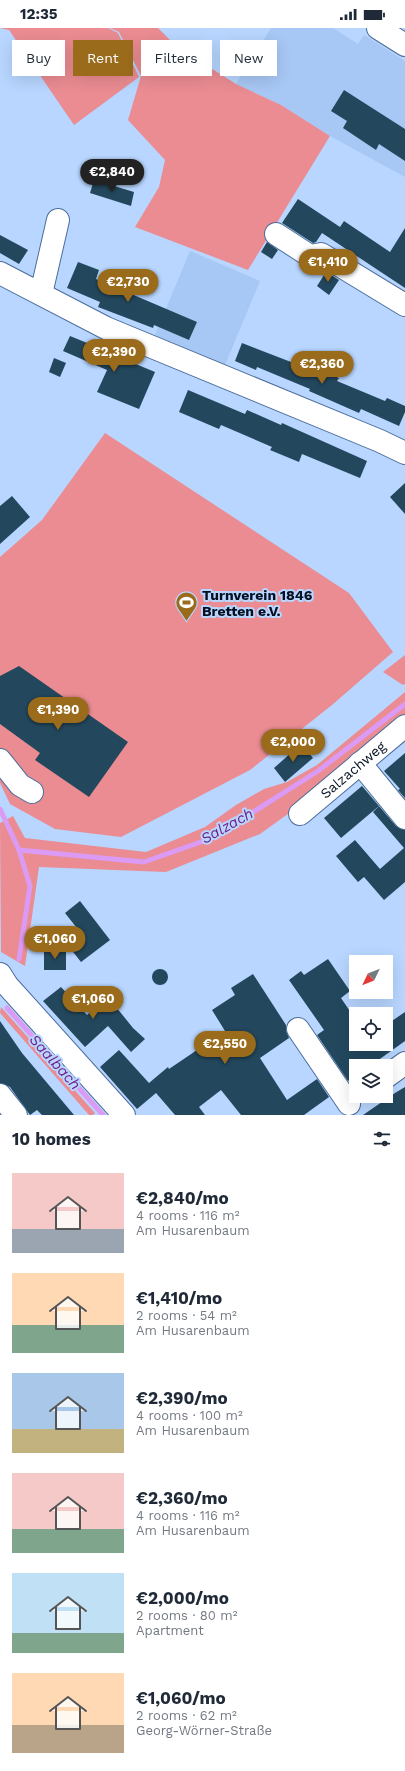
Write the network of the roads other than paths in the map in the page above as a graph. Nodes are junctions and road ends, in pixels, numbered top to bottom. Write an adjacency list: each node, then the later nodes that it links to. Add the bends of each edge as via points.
1 (378, 28): 2 (street)
2 (405, 45)
3 (58, 220): 6 (street)
4 (276, 234): 7 (street, via 310,256 321,254)
5 (0, 273): 6 (street)
6 (41, 294): 8 (street, via 106,328)
7 (405, 305)
8 (405, 453)
9 (405, 726): 11 (street, Salzachweg)
10 (0, 760): 12 (street, via 20,785)
11 (360, 763): 13 (street, Salzachweg); 14 (street)
12 (32, 792)
13 (300, 814)
14 (405, 818)
15 (2, 984): 22 (street)
16 (298, 1029): 20 (street)
17 (405, 1063): 18 (street)
18 (393, 1072)
19 (0, 1095): 21 (street)
20 (348, 1105)
21 (16, 1115)
22 (124, 1115)

